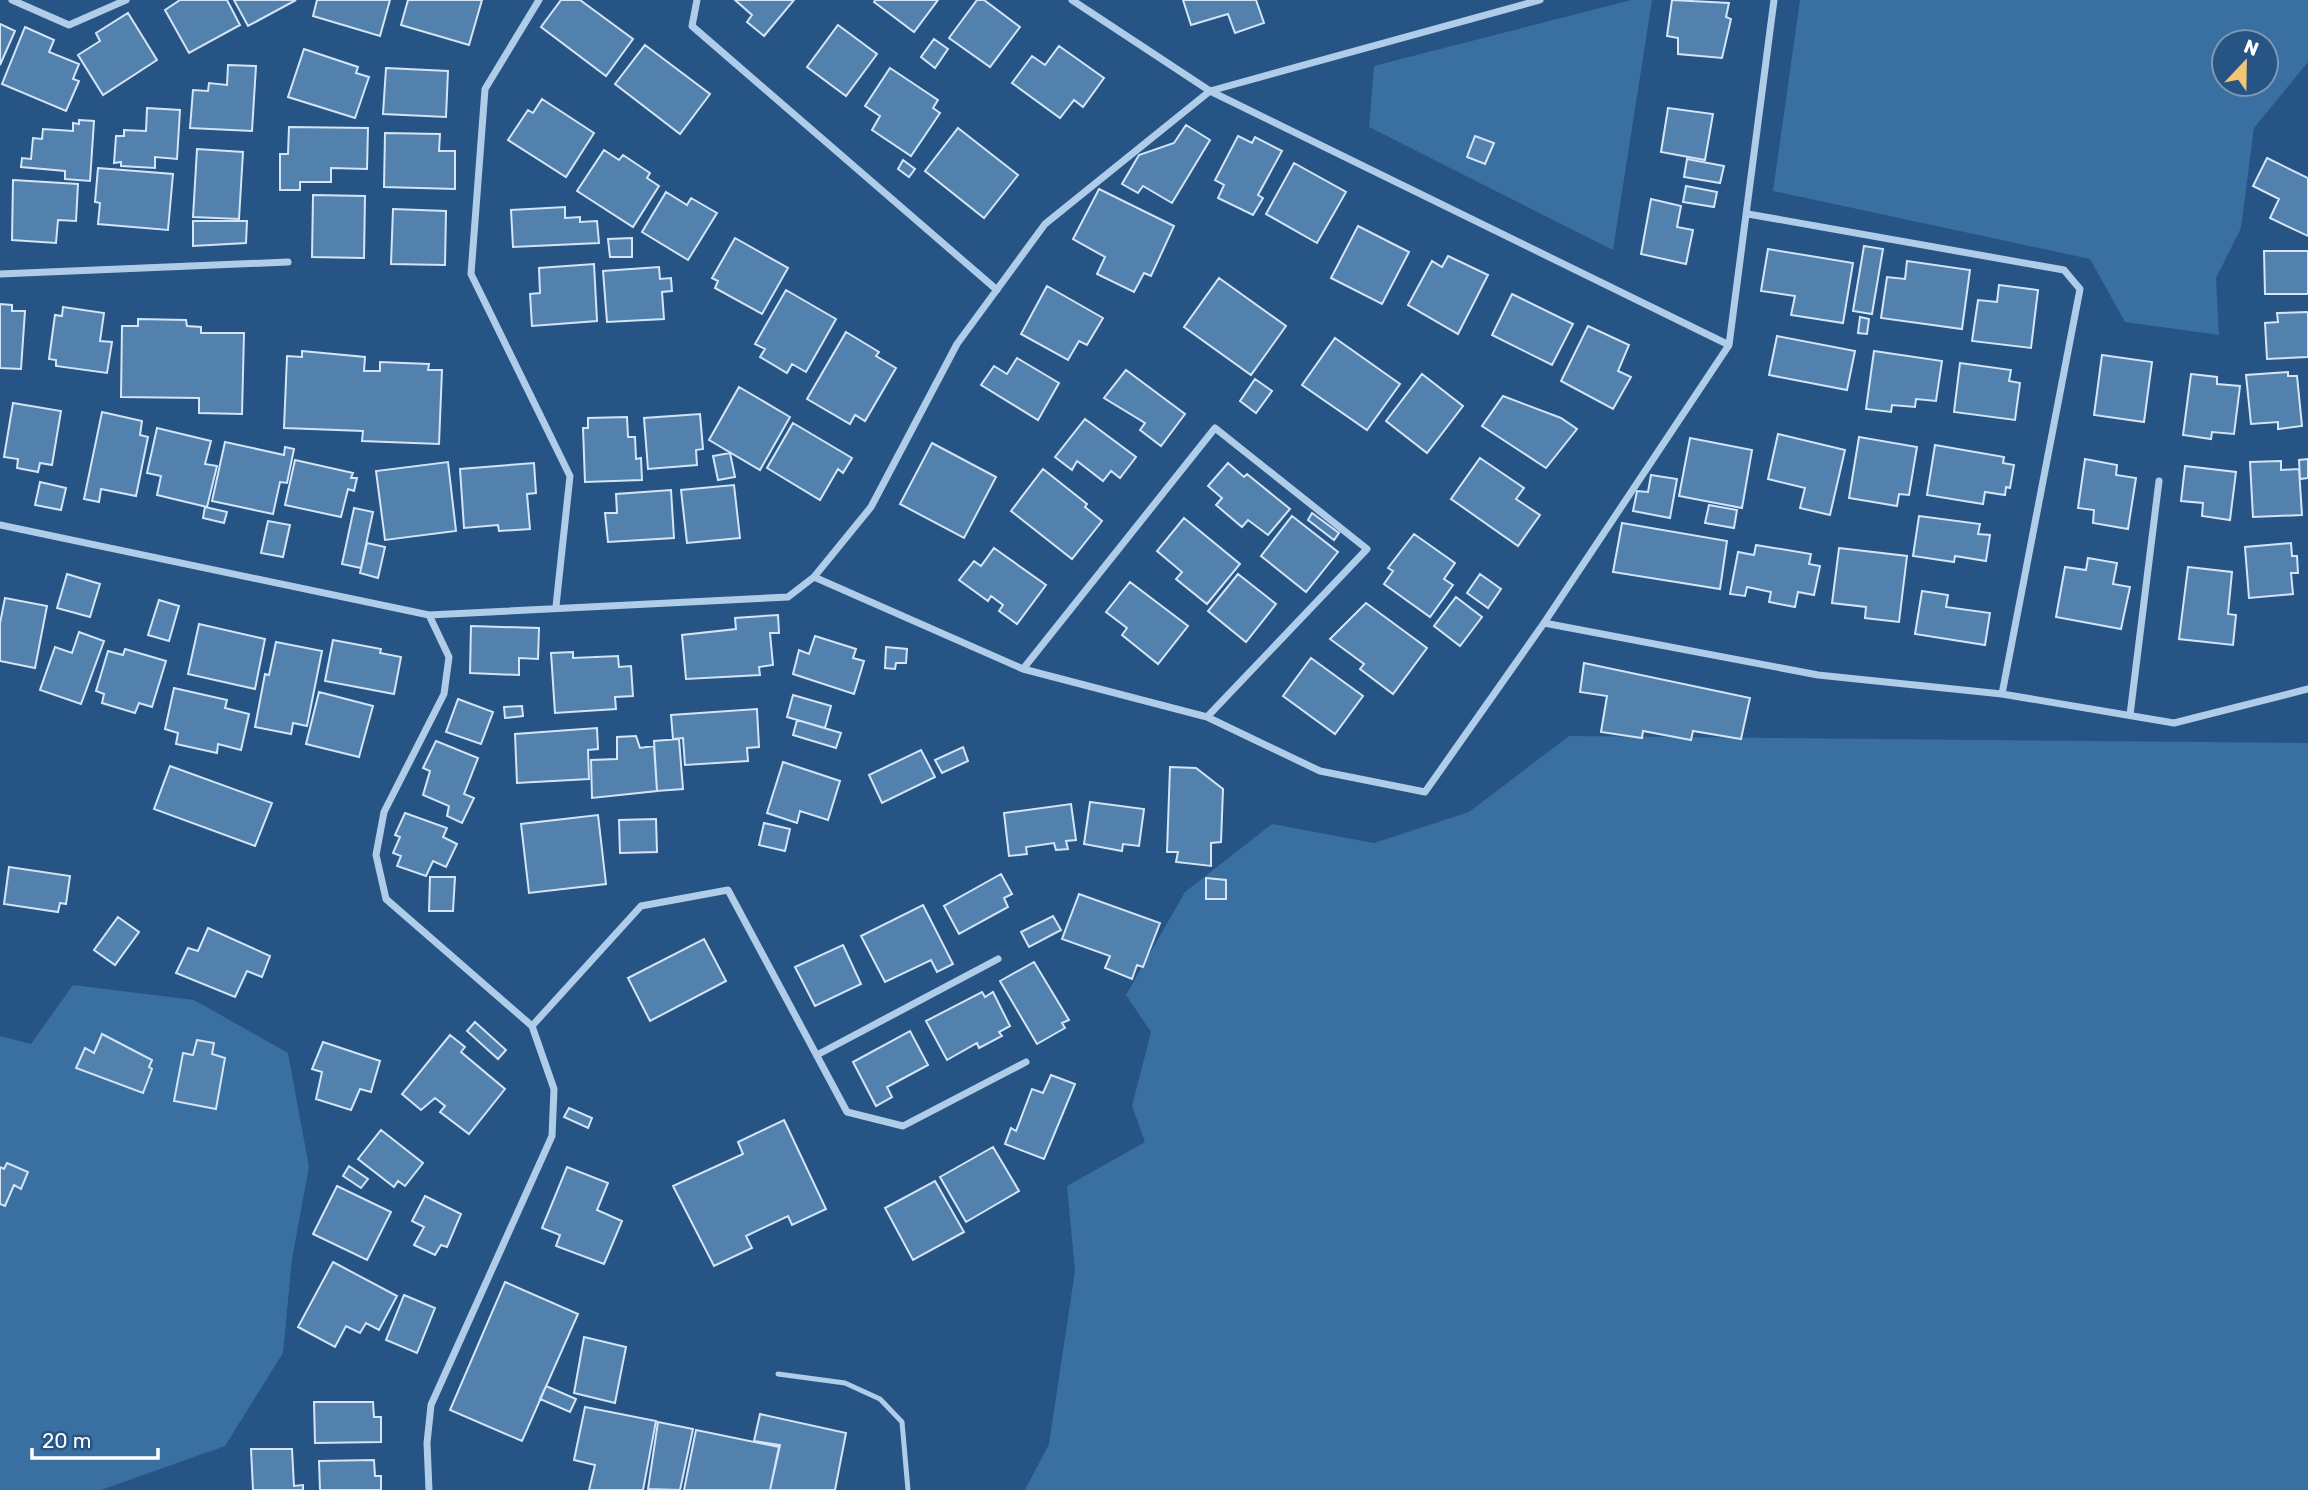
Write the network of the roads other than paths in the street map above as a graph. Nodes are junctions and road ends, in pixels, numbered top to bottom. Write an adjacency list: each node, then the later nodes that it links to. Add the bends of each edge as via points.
1 (12, 0): 2 (street, via 69,26)
2 (126, 0)
3 (539, 0): 17 (street, via 485,89 471,274 570,476)
4 (697, 0): 12 (street, via 692,26)
5 (1072, 0): 8 (street)
6 (1540, 0): 8 (street)
7 (1774, 0): 9 (street)
8 (1210, 91): 12 (street, via 1045,224); 13 (street)
9 (1748, 214): 13 (street); 22 (street, via 2064,270 2080,289)
10 (288, 262): 11 (street)
11 (0, 274)
12 (997, 290): 16 (street, via 957,344 871,507)
13 (1729, 345): 19 (street)
14 (2159, 481): 23 (street)
15 (0, 525): 18 (street)
16 (814, 577): 17 (street, via 788,597); 20 (street)
17 (556, 606): 18 (street)
18 (429, 615): 26 (street, via 449,657 444,694 384,812 376,855 386,899)
19 (1544, 622): 22 (street, via 1818,675); 24 (street, via 1425,792 1320,771)
20 (1023, 669): 24 (street); 24 (street, via 1214,428 1367,549)
21 (2308, 689): 23 (street, via 2174,723)
22 (2002, 694): 23 (street)
23 (2130, 716)
24 (1208, 717)
25 (998, 959): 27 (street)
26 (532, 1026): 27 (street, via 641,906 728,890); 30 (street, via 554,1089 552,1136 431,1405)
27 (817, 1055): 28 (street, via 847,1112 903,1126)
28 (1026, 1062)
29 (778, 1374): 31 (lane, via 845,1383 880,1399 902,1422)
30 (429, 1490)
31 (908, 1490)

